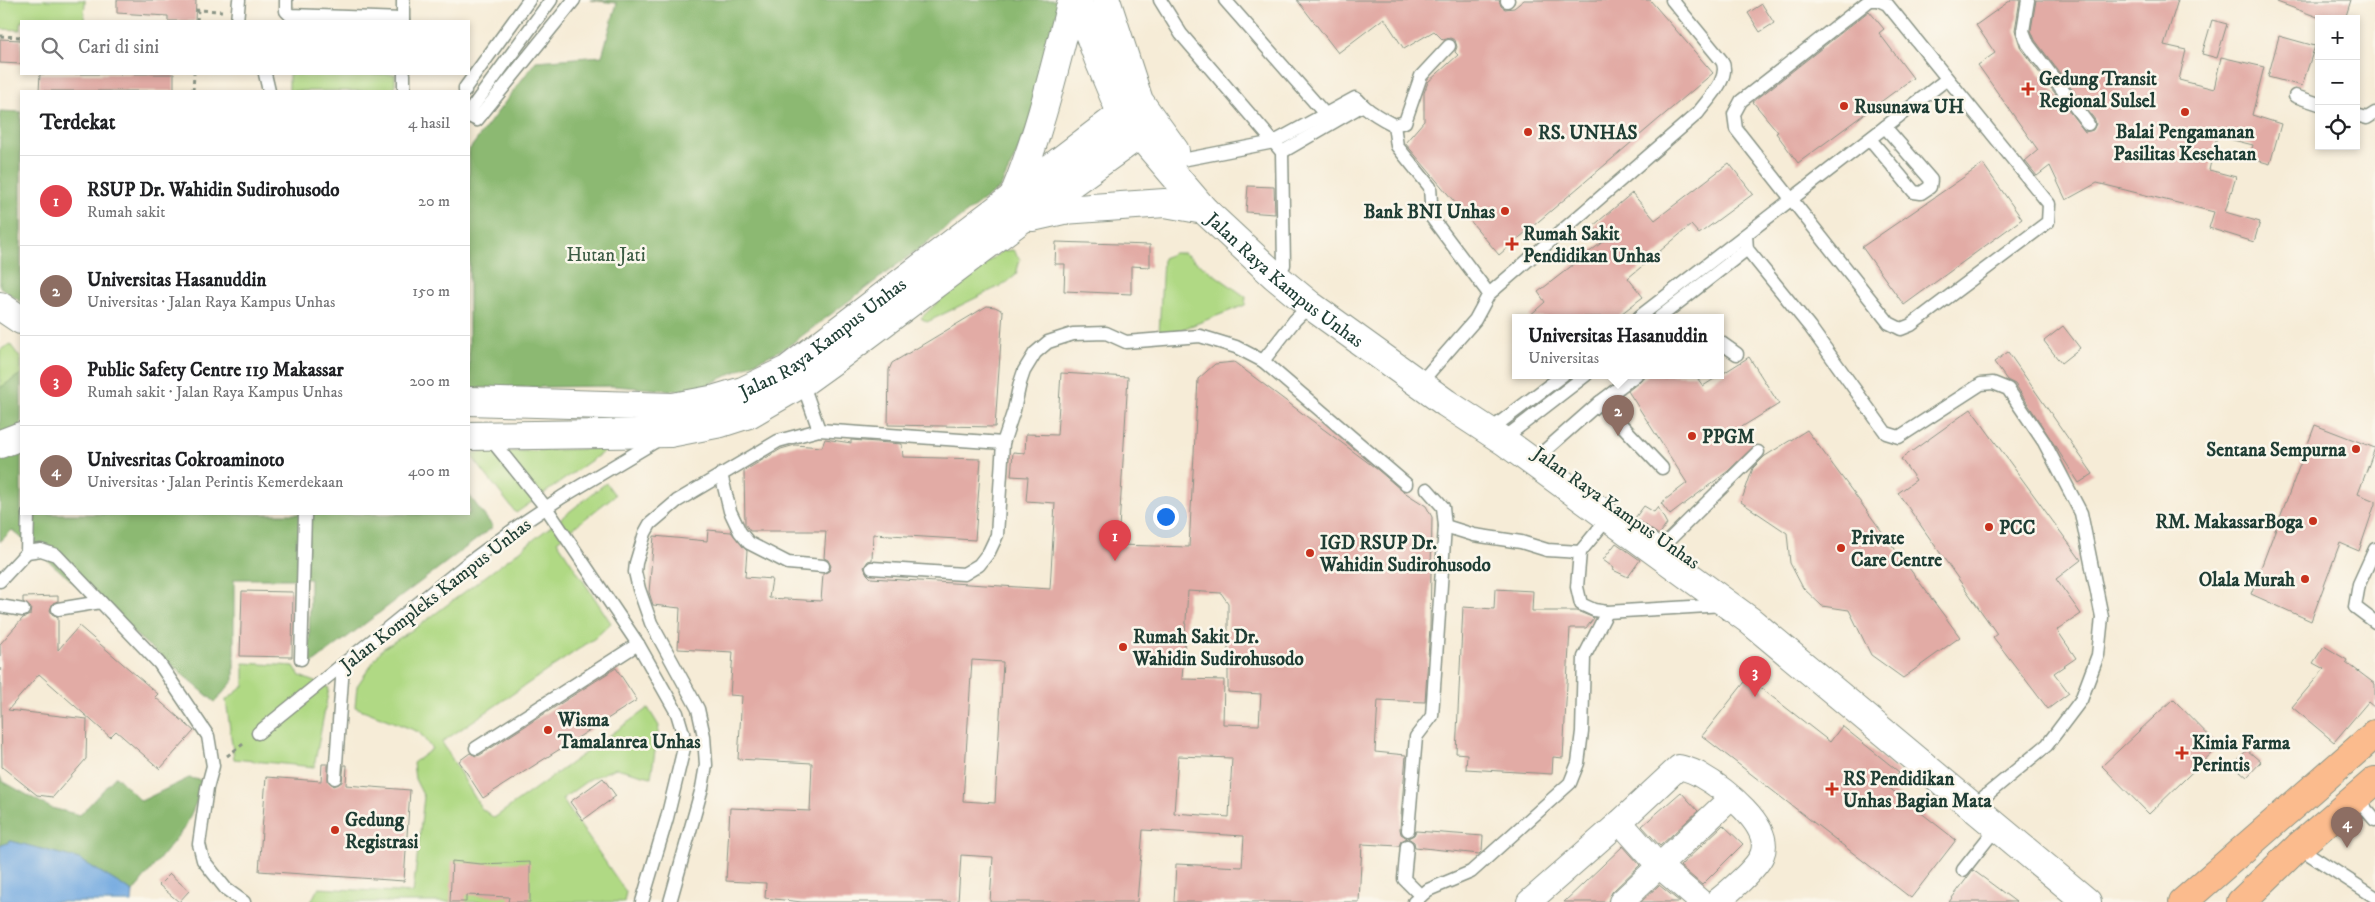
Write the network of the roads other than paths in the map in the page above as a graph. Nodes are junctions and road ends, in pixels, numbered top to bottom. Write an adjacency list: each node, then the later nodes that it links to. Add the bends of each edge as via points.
1 (286, 0): 13 (lane, via 286,11 290,15)
2 (403, 0): 13 (lane)
3 (528, 0): 20 (lane)
4 (552, 0): 25 (lane)
5 (574, 0): 28 (lane, via 477,120)
6 (1072, 0): 38 (street)
7 (1077, 0): 24 (street, Jalan Raya Kampus Unhas, via 1098,58)
8 (1106, 0): 24 (street, Jalan Raya Kampus Unhas)
9 (1160, 0): 35 (lane, via 1181,34)
10 (1225, 0): 27 (lane)
11 (1672, 0): 43 (lane, via 1722,61 1725,66 1723,78 1698,113)
12 (2028, 0): 30 (lane, via 2023,20 2028,44)
13 (403, 20)
14 (1449, 46): 31 (lane, via 1421,76 1405,122)
15 (265, 75): 18 (lane)
16 (404, 75): 19 (lane)
17 (1947, 79): 32 (lane); 37 (lane, via 1887,4 1870,0 1740,101 1734,114 1736,129); 37 (lane, via 2048,204 2048,222 1911,325 1901,329 1890,323)
18 (269, 90)
19 (404, 90)
20 (466, 90)
21 (2295, 96): 22 (lane)
22 (2315, 103)
23 (1363, 105): 27 (lane, via 1355,98); 31 (lane); 35 (lane)
24 (1130, 107): 33 (street, Jalan Raya Kampus Unhas); 38 (street, Jalan Raya Kampus Unhas)
25 (470, 111)
26 (2375, 113): 29 (lane, via 2367,118)
27 (1325, 114): 35 (lane)
28 (470, 116)
29 (2360, 116)
30 (2088, 124)
31 (1394, 125): 43 (lane, via 1397,146 1430,187 1432,218)
32 (1885, 127): 34 (lane); 34 (lane, via 1930,180 1930,186 1921,193 1914,192)
33 (1148, 129): 36 (street, Jalan Raya Kampus Unhas); 38 (street); 39 (street, Jalan Raya Kampus Unhas)
34 (1870, 139): 37 (lane)
35 (1278, 147): 36 (lane); 42 (lane)
36 (1182, 160): 42 (street, Jalan Raya Kampus Unhas, via 1218,201)
37 (1791, 201): 40 (lane)
38 (1016, 208): 39 (street, via 1063,210 1166,203); 56 (street, Jalan Raya Kampus Unhas); 57 (street, Jalan Raya Kampus Unhas, via 787,370 743,392 673,407)
39 (1204, 210): 44 (street, Jalan Raya Kampus Unhas)
40 (1746, 236): 41 (lane); 46 (lane)
41 (1747, 249): 47 (lane); 99 (lane, via 1810,327 1886,433 1899,437 1981,384 1993,383 2008,389 2039,434 2082,513 2102,618 2098,655 2082,700 2047,745)
42 (1284, 265): 44 (street, Jalan Raya Kampus Unhas)
43 (1489, 294): 52 (lane, via 1474,320)
44 (1306, 296): 51 (lane, via 1295,320); 52 (street, Jalan Raya Kampus Unhas); 61 (street, Jalan Raya Kampus Unhas, via 1446,402)
45 (0, 306): 48 (street)
46 (1643, 314)
47 (1664, 314)
48 (20, 319)
49 (1724, 345): 50 (lane)
50 (1737, 354)
51 (1263, 361): 64 (lane, via 1236,347 1200,336 1126,342 1106,333 1073,334 1040,348 1024,371); 70 (lane)
52 (1428, 374): 61 (street, Jalan Raya Kampus Unhas)
53 (1559, 379): 61 (lane)
54 (1580, 379): 61 (lane)
55 (1631, 379): 58 (lane)
56 (799, 385): 59 (lane, via 807,396); 60 (street, Jalan Raya Kampus Unhas, via 748,414)
57 (470, 400)
58 (1600, 402): 67 (lane); 68 (lane)
59 (820, 430): 64 (lane); 69 (lane, via 778,441)
60 (670, 433): 63 (street, Jalan Raya Kampus Unhas); 72 (lane, Jalan Kompleks Kampus Unhas)
61 (1501, 433): 67 (street, Jalan Raya Kampus Unhas)
62 (20, 436): 65 (street)
63 (479, 436): 72 (lane)
64 (1003, 443): 82 (lane, via 997,535 979,565 964,574)
65 (0, 444)
66 (1758, 452): 77 (lane)
67 (1537, 458): 75 (street, Jalan Raya Kampus Unhas); 77 (street, Jalan Raya Kampus Unhas)
68 (1662, 468)
69 (721, 474): 81 (lane, via 730,511 749,543 788,563); 114 (lane, via 677,501 650,524 636,563 635,572 644,607 698,709 704,736 706,765 702,788)
70 (1406, 484)
71 (1427, 489): 76 (lane, via 1443,508)
72 (547, 509): 91 (lane); 93 (lane, Jalan Kompleks Kampus Unhas, via 468,563)
73 (28, 515): 79 (lane)
74 (304, 515): 92 (lane)
75 (1608, 518): 80 (lane); 88 (street, Jalan Raya Kampus Unhas)
76 (1445, 526): 80 (lane, via 1547,550); 104 (lane, via 1432,716 1416,737)
77 (1667, 542): 88 (street, Jalan Raya Kampus Unhas)
78 (2375, 549): 90 (lane, via 2359,584 2354,607)
79 (27, 552): 83 (lane); 84 (lane, via 48,551 56,555)
80 (1580, 552): 89 (lane, via 1577,587 1581,604)
81 (824, 566)
82 (872, 568)
83 (0, 581)
84 (101, 602): 86 (lane); 112 (lane, via 168,674 208,736 213,766 199,844 205,866 226,889)
85 (0, 606): 87 (lane)
86 (58, 609)
87 (23, 610)
88 (1746, 611): 89 (lane); 99 (street, Jalan Raya Kampus Unhas); 103 (street, Jalan Raya Kampus Unhas)
89 (1607, 612): 110 (lane, via 1584,657 1581,740 1578,763 1570,783 1471,872 1428,890)
90 (2375, 622)
91 (638, 644): 96 (lane); 113 (lane, via 677,713 684,748)
92 (301, 659)
93 (343, 665): 94 (lane, Jalan Kompleks Kampus Unhas); 97 (lane)
94 (258, 733)
95 (2375, 734): 120 (highway)
96 (476, 748)
97 (335, 778)
98 (2366, 790): 101 (lane); 106 (highway)
99 (1984, 797): 119 (street, Jalan Raya Kampus Unhas)
100 (1731, 798): 102 (street, via 1700,775 1679,767); 107 (street); 111 (street, via 1750,815 1765,844 1762,857)
101 (2375, 820)
102 (1620, 822): 107 (street); 115 (street)
103 (1997, 827): 108 (lane); 118 (street, Jalan Raya Kampus Unhas)
104 (1408, 830)
105 (1407, 846): 110 (lane, via 1404,879)
106 (2298, 846): 109 (lane); 121 (highway)
107 (1659, 866): 116 (street); 117 (street)
108 (1963, 870)
109 (2375, 897)
110 (1417, 899)
111 (1729, 899)
112 (244, 902)
113 (642, 902)
114 (670, 902)
115 (1529, 902)
116 (1621, 902)
117 (1701, 902)
118 (2087, 902)
119 (2109, 902)
120 (2184, 902)
121 (2242, 902)

